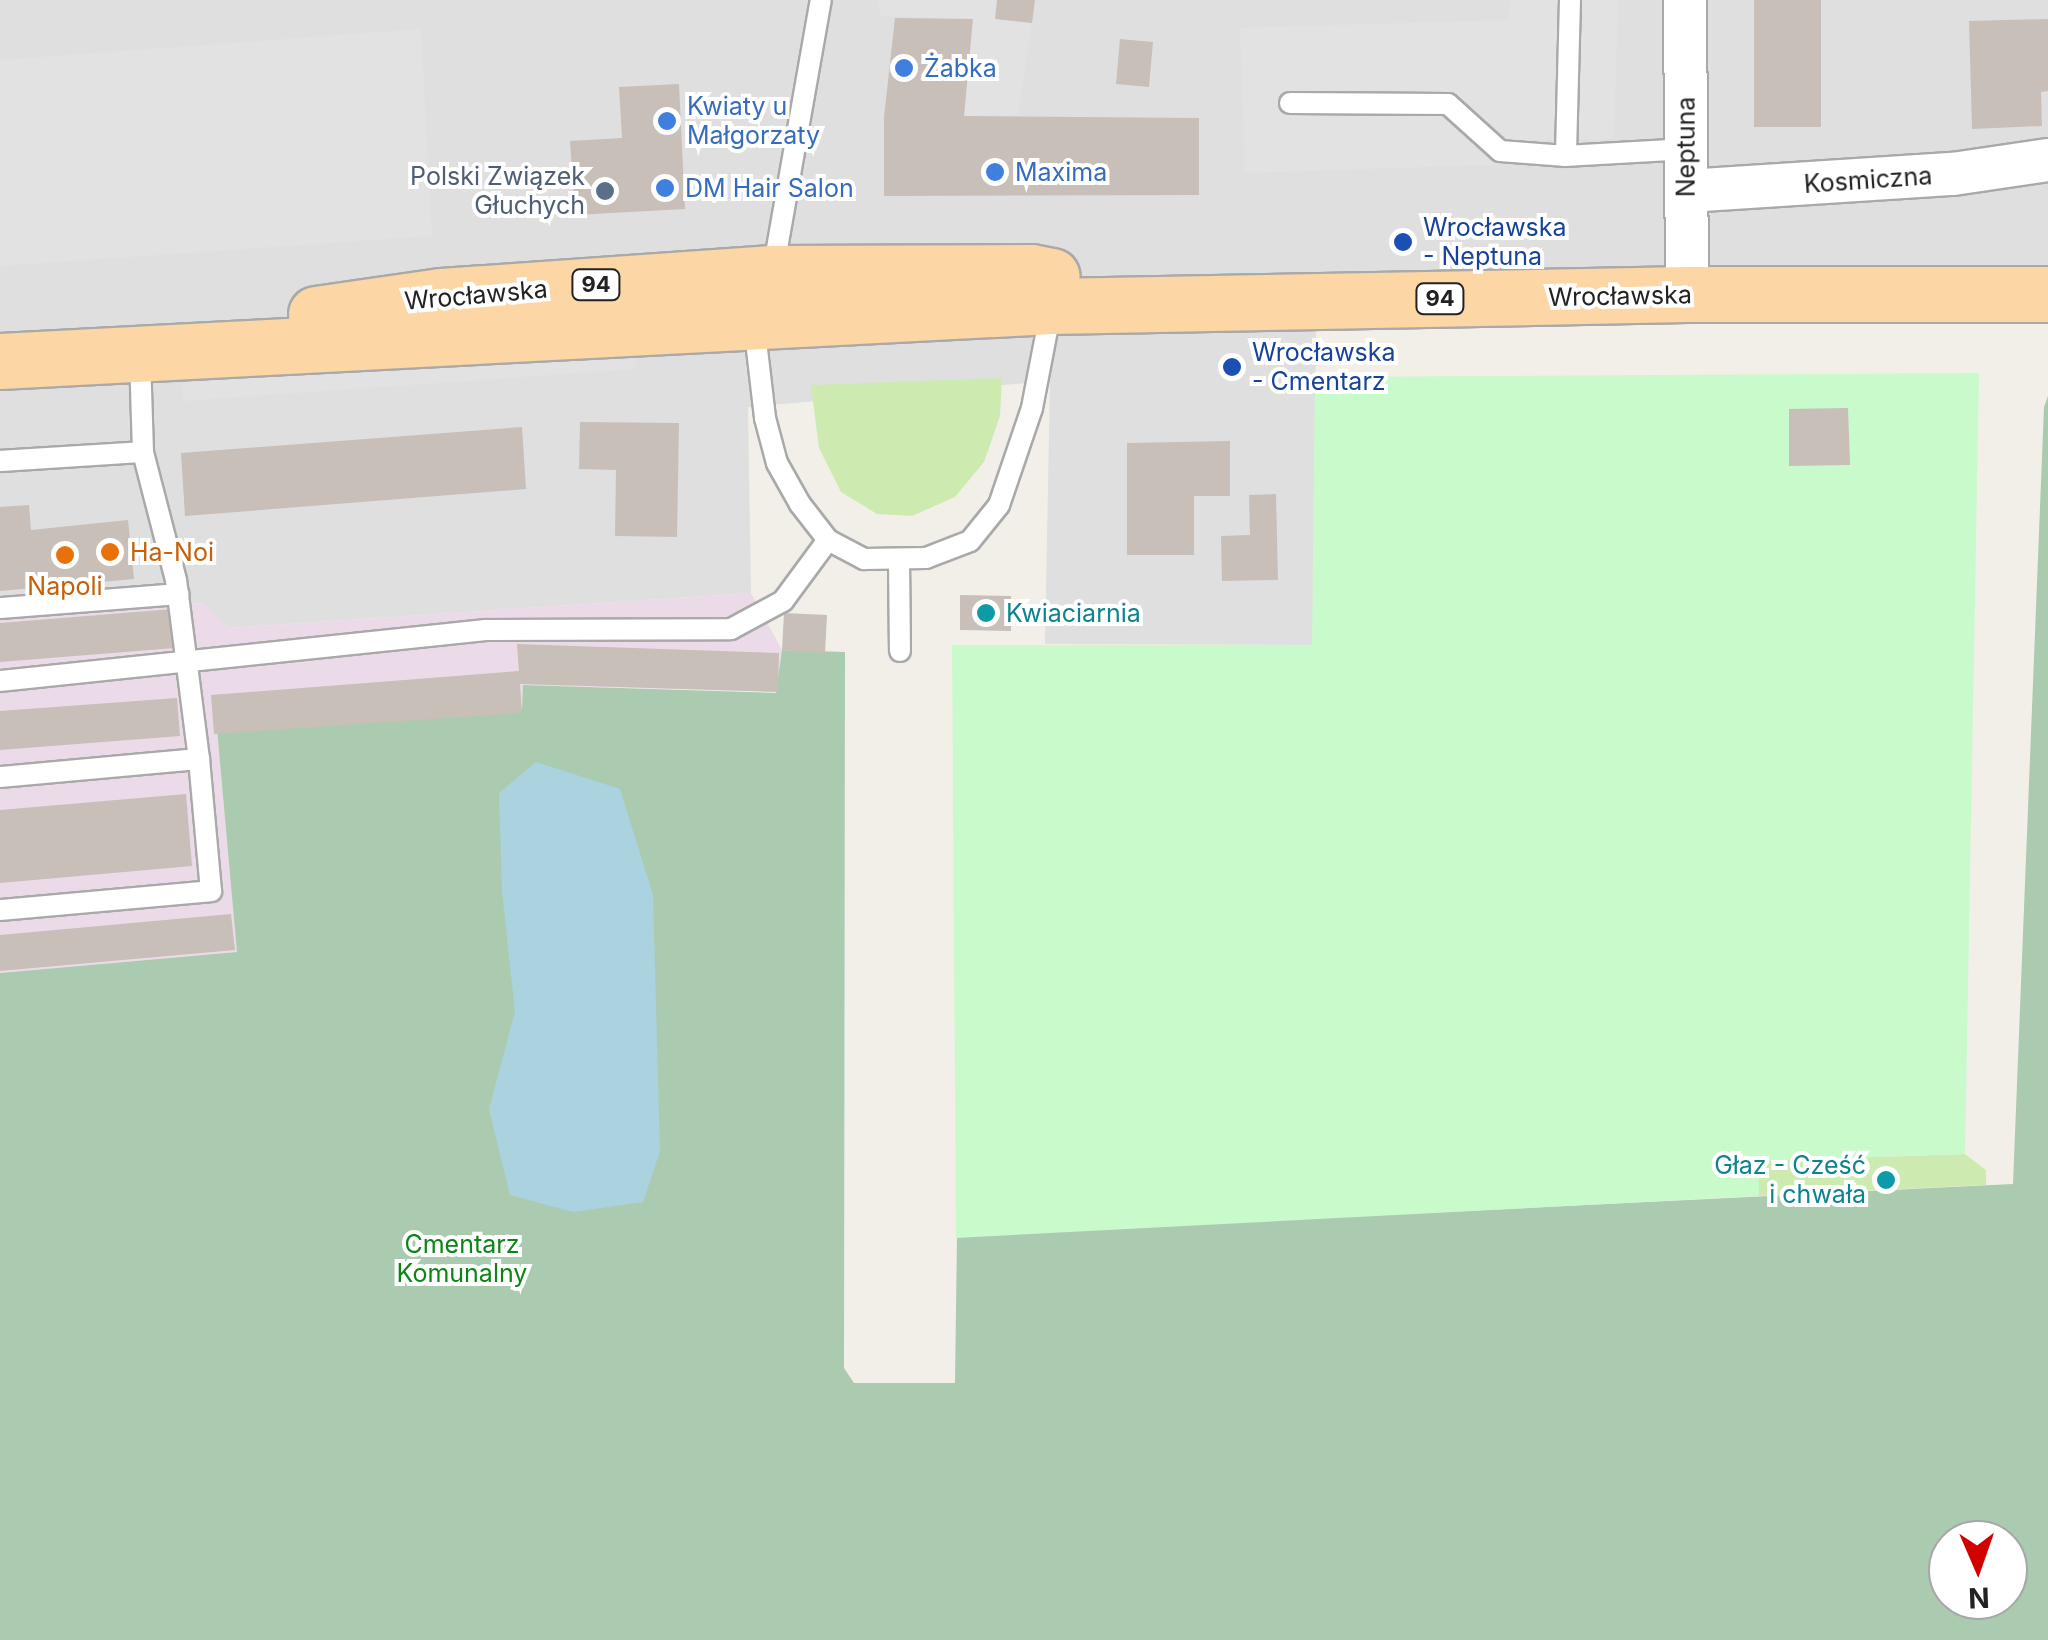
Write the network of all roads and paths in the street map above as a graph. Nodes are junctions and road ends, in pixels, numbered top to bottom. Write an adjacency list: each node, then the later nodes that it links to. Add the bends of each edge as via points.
1 (821, 0): 9 (lane)
2 (1570, 0): 6 (lane)
3 (1685, 0): 5 (street, Neptuna)
4 (1290, 103): 6 (lane, via 1448,104 1500,151)
5 (1686, 149): 6 (lane); 8 (street, Neptuna)
6 (1566, 156)
7 (2048, 160): 8 (street, Kosmiczna, via 1953,174)
8 (1687, 191): 10 (street, Neptuna)
9 (772, 273): 12 (main road, Wrocławska / 94, via 1031,272); 16 (main road, Wrocławska / 94, via 441,296)
10 (1686, 294): 11 (main road, Wrocławska / 94); 12 (main road, Wrocławska / 94)
11 (2048, 294)
12 (1193, 302): 13 (main road, Wrocławska / 94)
13 (1052, 306): 14 (main road, Wrocławska / 94); 20 (lane, via 1032,408 1000,506 970,541 926,558)
14 (754, 324): 15 (main road, Wrocławska / 94); 19 (lane, via 777,463)
15 (140, 354): 16 (main road, Wrocławska / 94); 17 (lane)
16 (0, 361)
17 (143, 452): 18 (lane); 21 (lane)
18 (0, 461)
19 (828, 540): 20 (lane, via 864,559); 24 (lane, via 783,601 731,630 485,630)
20 (900, 559): 23 (lane)
21 (178, 594): 22 (lane); 24 (lane)
22 (0, 608)
23 (900, 651)
24 (190, 663): 25 (lane); 26 (lane)
25 (0, 681)
26 (199, 759): 27 (lane); 28 (lane, via 211,891)
27 (0, 776)
28 (0, 910)

